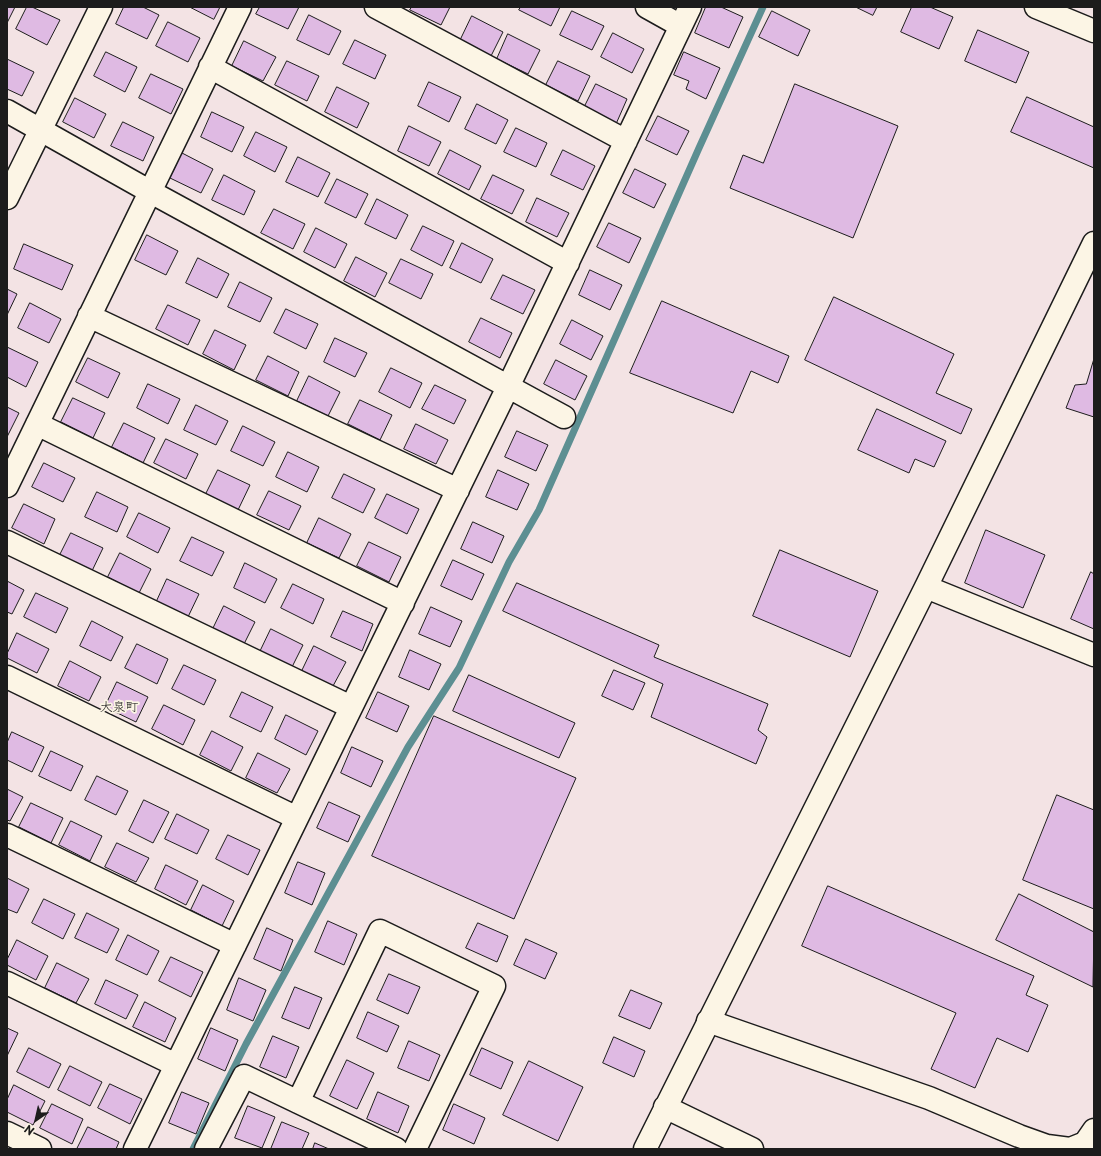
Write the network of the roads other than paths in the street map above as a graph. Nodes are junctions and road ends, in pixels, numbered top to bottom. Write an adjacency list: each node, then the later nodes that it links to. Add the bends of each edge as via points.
1 (101, 7): 10 (street)
2 (240, 7): 8 (street)
3 (376, 7): 11 (street)
4 (647, 7): 6 (street)
5 (1036, 7): 7 (street)
6 (686, 17): 11 (street)
7 (1094, 31)
8 (210, 67): 12 (street); 15 (street)
9 (7, 111): 10 (street)
10 (40, 129): 12 (street); 13 (street)
11 (626, 141): 15 (street)
12 (149, 191): 16 (street); 17 (street)
13 (7, 198)
14 (1094, 243): 23 (street)
15 (568, 262): 17 (street)
16 (89, 316): 19 (street); 21 (street)
17 (508, 387): 18 (street); 21 (street)
18 (564, 418)
19 (37, 424): 20 (street); 24 (street)
20 (7, 486)
21 (458, 490): 24 (street)
22 (7, 542): 27 (street)
23 (926, 587): 25 (street); 32 (street)
24 (403, 603): 27 (street)
25 (1094, 655)
26 (7, 677): 28 (street)
27 (352, 707): 28 (street)
28 (297, 818): 30 (street)
29 (7, 835): 30 (street)
30 (235, 945): 33 (street)
31 (7, 983): 33 (street)
32 (708, 1021): 35 (street); 36 (street, via 929,1098 1047,1146 1070,1149 1085,1143)
33 (176, 1065): 39 (street)
34 (298, 1102): 40 (street, via 244,1076); 41 (street); 42 (street, via 380,931 494,986)
35 (665, 1107): 43 (street); 44 (street)
36 (1094, 1130)
37 (7, 1133): 38 (street)
38 (40, 1149)
39 (136, 1149)
40 (206, 1149)
41 (396, 1149)
42 (415, 1149)
43 (645, 1149)
44 (752, 1149)

